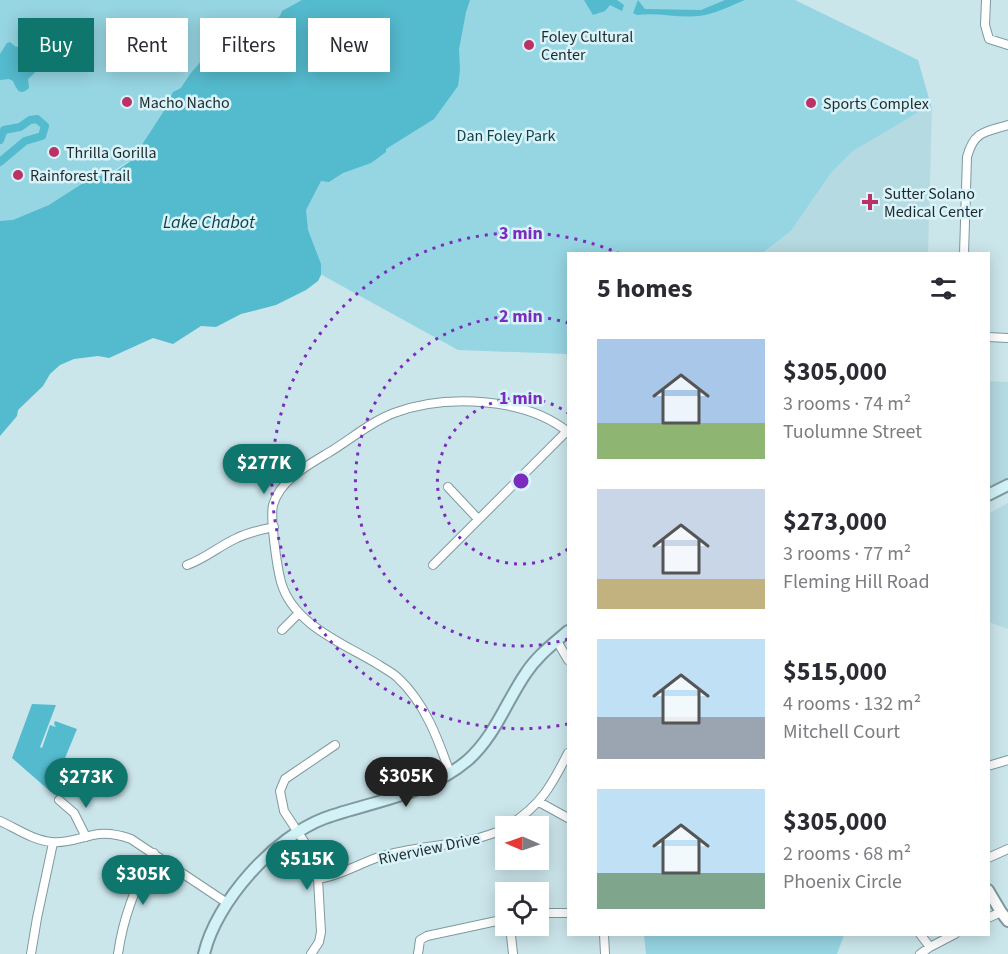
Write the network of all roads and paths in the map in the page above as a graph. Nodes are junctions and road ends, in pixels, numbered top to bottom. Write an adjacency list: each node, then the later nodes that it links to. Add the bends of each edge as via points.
1 (986, 0): 2 (street, via 988,39)
2 (1008, 45)
3 (1008, 125): 4 (street, via 975,137 971,144 967,157)
4 (964, 252)
5 (990, 337): 6 (street)
6 (1008, 338)
7 (567, 431): 13 (street, via 522,408 495,404 432,404 392,414 299,471 273,505)
8 (567, 433): 12 (street)
9 (1008, 485): 11 (main road)
10 (448, 487): 12 (street)
11 (990, 494)
12 (478, 519): 15 (street)
13 (274, 527): 14 (street, via 250,532); 16 (street, via 281,581)
14 (186, 565)
15 (433, 565)
16 (299, 613): 17 (street); 25 (street, via 397,677 419,702)
17 (282, 630)
18 (567, 633): 19 (main road)
19 (557, 641): 20 (street); 25 (main road, via 527,671 479,749)
20 (567, 658)
21 (335, 746): 31 (street, via 285,779 281,800)
22 (567, 755): 27 (street, Riverview Drive)
23 (1008, 760): 24 (street)
24 (990, 765)
25 (450, 773): 31 (main road, via 411,792 323,819)
26 (59, 800): 33 (street, via 74,813)
27 (539, 802): 28 (street, Riverview Drive); 29 (street)
28 (524, 816)
29 (567, 817)
30 (0, 821): 34 (street)
31 (298, 832): 38 (street); 40 (main road, via 258,864)
32 (495, 832): 38 (street, Riverview Drive, via 380,856 335,876)
33 (86, 837): 34 (street); 36 (street, via 120,835)
34 (53, 843): 50 (street)
35 (1008, 849): 37 (street)
36 (154, 853): 40 (street); 51 (street, via 135,891)
37 (990, 857)
38 (318, 879): 53 (street, via 321,932)
39 (990, 893): 43 (street)
40 (226, 903): 52 (main road)
41 (549, 913): 42 (street)
42 (567, 913)
43 (1004, 917)
44 (495, 921): 54 (street, via 427,936 420,940)
45 (511, 936): 55 (street)
46 (604, 936): 56 (street)
47 (922, 936): 49 (street)
48 (951, 936): 49 (street)
49 (930, 947): 57 (street)
50 (32, 954)
51 (118, 954)
52 (204, 954)
53 (311, 954)
54 (418, 954)
55 (513, 954)
56 (605, 954)
57 (920, 954)

